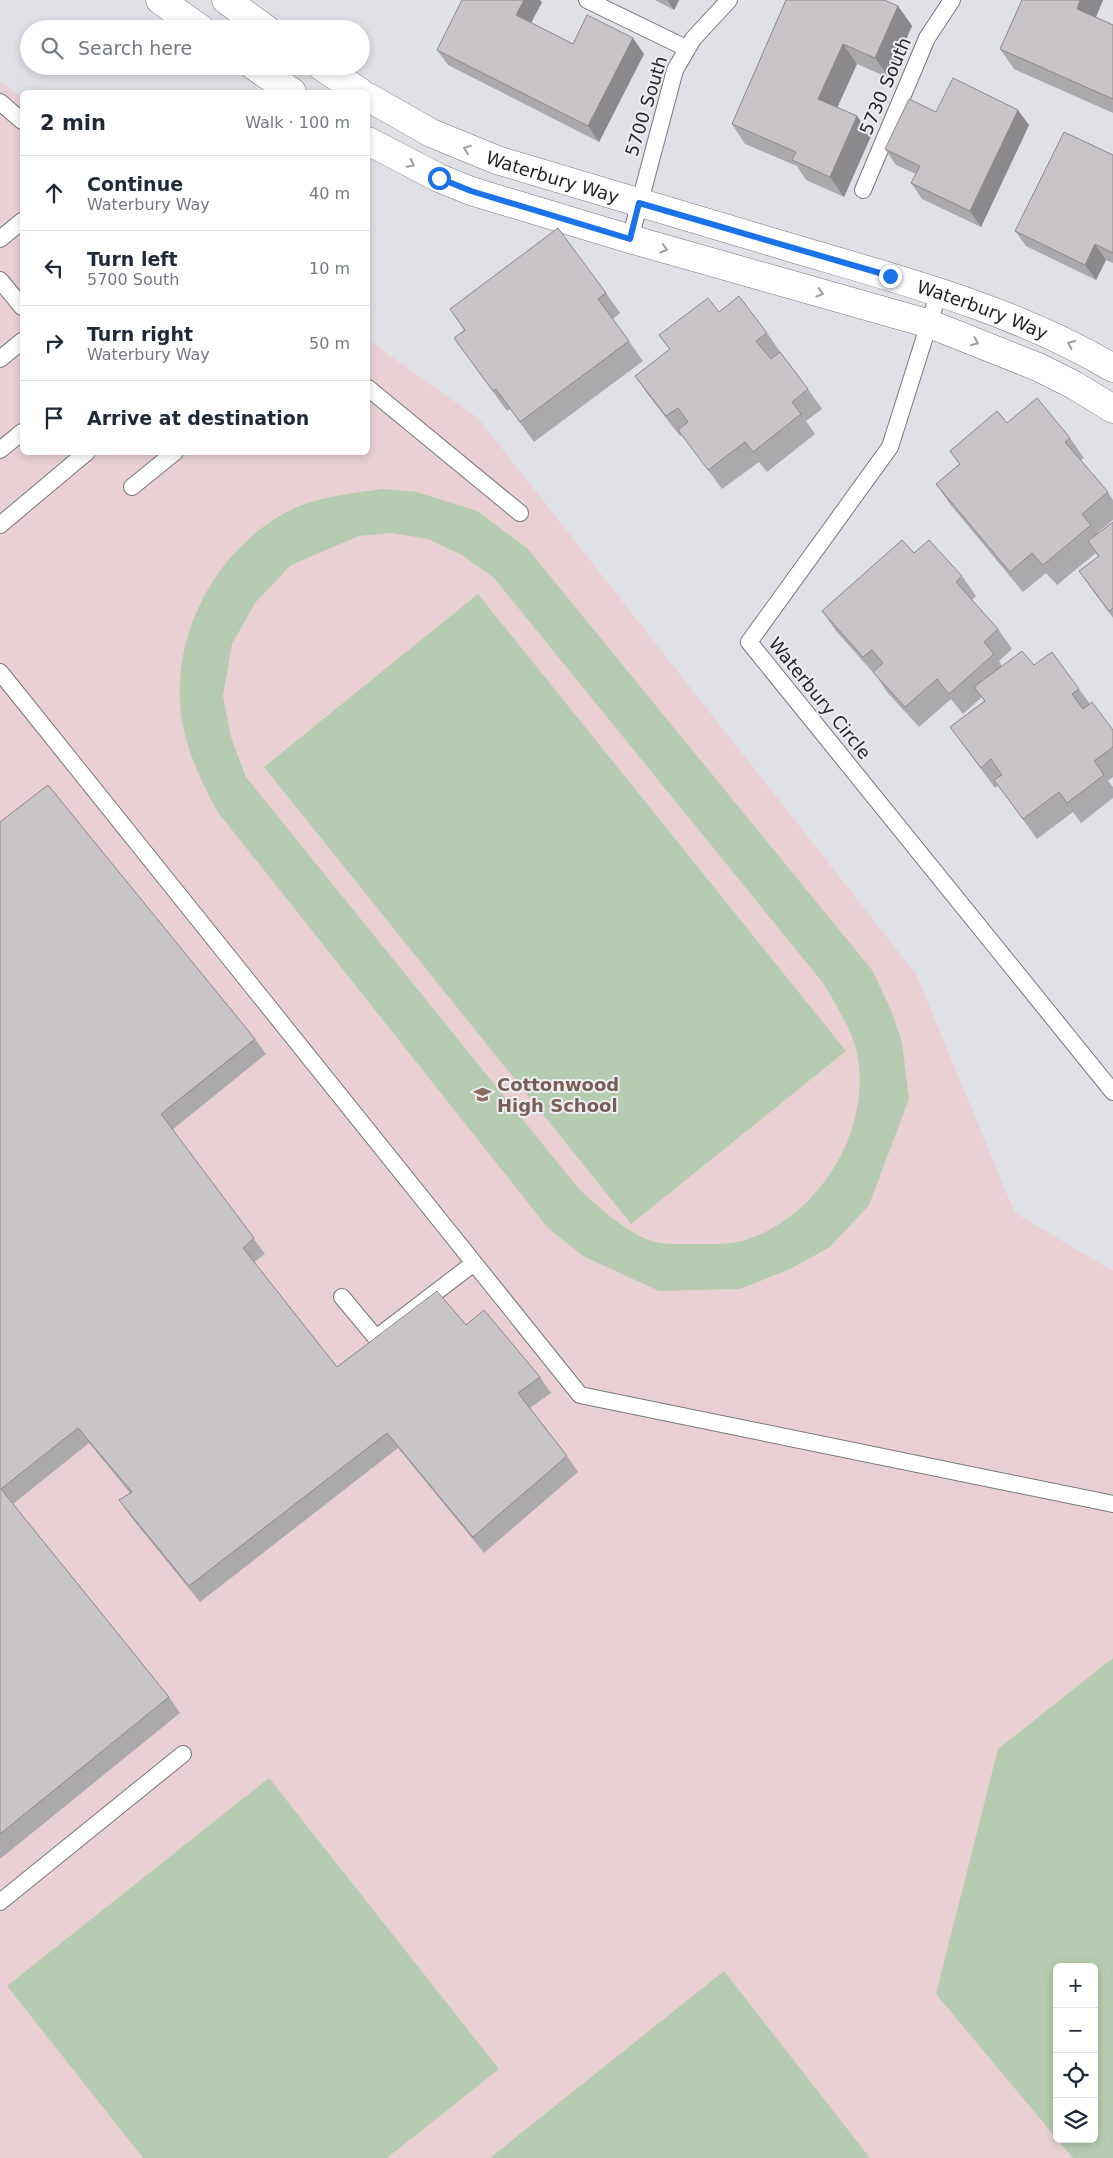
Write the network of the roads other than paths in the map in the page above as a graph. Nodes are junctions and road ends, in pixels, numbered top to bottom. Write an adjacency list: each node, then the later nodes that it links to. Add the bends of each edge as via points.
1 (160, 0): 6 (street)
2 (226, 0): 7 (street)
3 (587, 0): 8 (lane)
4 (729, 0): 8 (lane, 5700 South)
5 (951, 0): 17 (lane, 5730 South, via 927,38)
6 (188, 20)
7 (254, 20)
8 (686, 48): 18 (lane, 5700 South, via 671,80)
9 (267, 75): 11 (street)
10 (334, 75): 12 (street)
11 (289, 90)
12 (357, 90)
13 (370, 98): 18 (street, Waterbury Way, one-way to 13, via 463,148)
14 (0, 102): 15 (lane)
15 (20, 119)
16 (370, 142): 21 (street, Waterbury Way, one-way to 21, via 471,191)
17 (863, 190)
18 (639, 203): 21 (lane, 5700 South); 23 (street, Waterbury Way)
19 (20, 223): 20 (lane)
20 (0, 239)
21 (630, 239): 25 (street, Waterbury Way, one-way to 25)
22 (0, 280): 24 (lane)
23 (939, 292): 25 (lane, Waterbury Circle); 28 (street, Waterbury Way, one-way to 23, via 1050,334)
24 (20, 304)
25 (930, 324): 30 (street, Waterbury Way, one-way to 30, via 1038,367); 39 (lane, Waterbury Circle, via 890,447 749,642)
26 (20, 343): 27 (lane)
27 (0, 359)
28 (1113, 368)
29 (370, 390): 36 (lane)
30 (1113, 409)
31 (20, 434): 32 (lane)
32 (0, 450)
33 (84, 455): 37 (lane)
34 (171, 455): 35 (lane)
35 (132, 487)
36 (520, 513)
37 (0, 525)
38 (0, 672): 40 (lane)
39 (1113, 1092)
40 (474, 1263): 41 (lane, via 376,1338); 42 (lane, via 580,1395)
41 (342, 1297)
42 (1113, 1504)
43 (183, 1754): 44 (lane)
44 (0, 1902)

